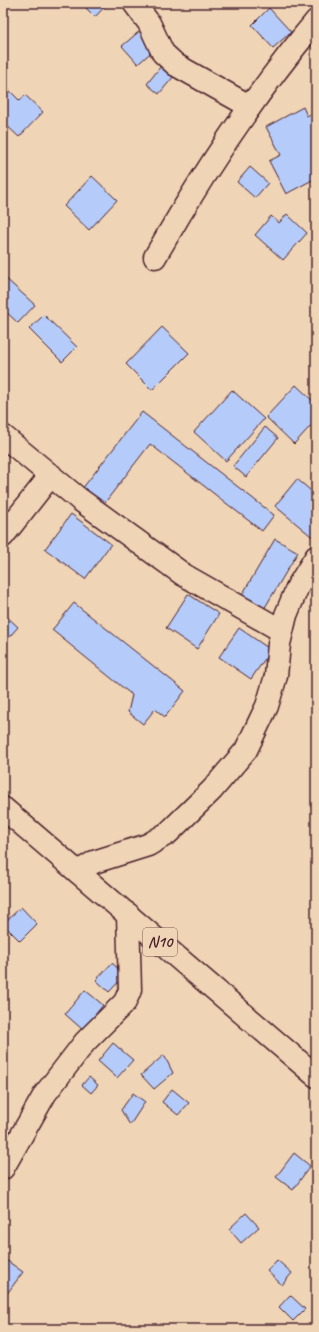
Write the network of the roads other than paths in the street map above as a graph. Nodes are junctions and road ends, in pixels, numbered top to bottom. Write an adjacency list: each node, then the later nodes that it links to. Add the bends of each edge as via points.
1 (134, 3): 3 (street, via 149,22 163,53 176,65)
2 (316, 21): 3 (street)
3 (249, 106): 4 (street, via 187,201)
4 (155, 257)
5 (3, 436): 6 (street)
6 (51, 475): 7 (street); 9 (street, via 79,499 184,575)
7 (3, 536)
8 (316, 557): 9 (street, via 298,586)
9 (282, 631): 11 (street, via 274,684 267,706 246,750 212,790 168,833 148,845 94,862)
10 (3, 808): 11 (street, N10)
11 (78, 872): 12 (street, N10)
12 (128, 914): 13 (street, N10); 14 (street, via 130,990 125,1002 85,1042 45,1094)
13 (316, 1076)
14 (3, 1168)

